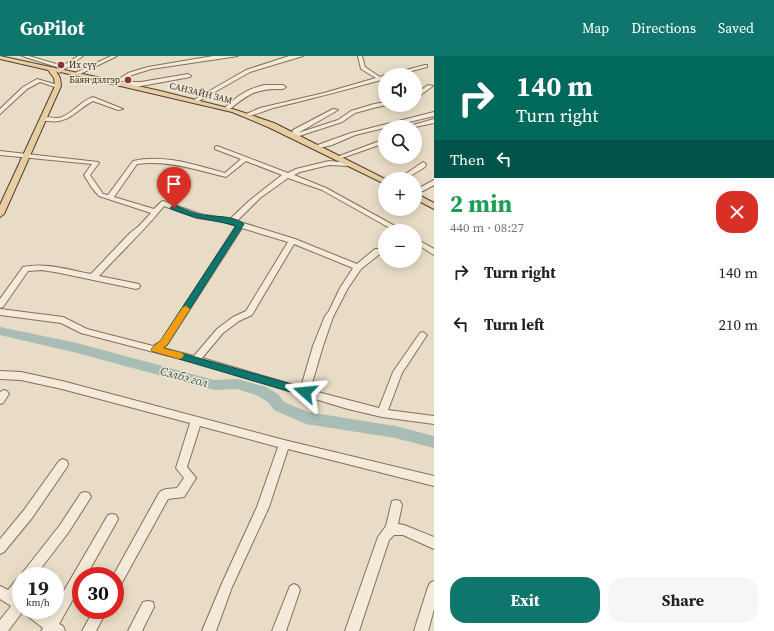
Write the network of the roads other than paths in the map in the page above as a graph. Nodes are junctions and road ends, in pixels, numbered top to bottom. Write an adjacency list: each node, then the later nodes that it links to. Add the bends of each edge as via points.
1 (24, 56): 13 (street)
2 (78, 56): 13 (street)
3 (115, 56): 14 (street)
4 (196, 56): 9 (street)
5 (236, 56): 9 (street)
6 (301, 56): 24 (street, via 290,57 248,71)
7 (360, 56): 15 (street, via 363,68)
8 (0, 57): 12 (main road, САНЗАЙН ЗАМ)
9 (173, 62): 19 (street, via 130,74)
10 (425, 66): 11 (street)
11 (417, 68)
12 (51, 69): 13 (main road, САНЗАЙН ЗАМ); 20 (main road, via 57,78)
13 (62, 69): 14 (main road, САНЗАЙН ЗАМ)
14 (76, 74): 17 (main road, САНЗАЙН ЗАМ)
15 (378, 75)
16 (188, 76): 19 (street, via 140,84)
17 (87, 77): 19 (main road, САНЗАЙН ЗАМ); 20 (main road, via 67,80)
18 (378, 78): 31 (street)
19 (116, 83): 24 (main road, САНЗАЙН ЗАМ)
20 (58, 86): 29 (street, via 39,80 25,88); 32 (main road)
21 (430, 86): 23 (street)
22 (284, 87): 27 (street, via 251,90)
23 (422, 90)
24 (195, 101): 27 (main road, САНЗАЙН ЗАМ)
25 (378, 105): 37 (street)
26 (120, 109): 32 (street, via 93,99 84,102 60,120)
27 (227, 109): 31 (main road, САНЗАЙН ЗАМ)
28 (335, 110): 37 (street, via 295,131)
29 (0, 112)
30 (434, 114): 33 (street)
31 (247, 115): 37 (main road, САНЗАЙН ЗАМ)
32 (43, 119): 42 (main road)
33 (408, 120)
34 (434, 120): 35 (street)
35 (422, 123)
36 (378, 128): 39 (street, via 341,138 326,146)
37 (294, 136): 39 (main road, САНЗАЙН ЗАМ)
38 (378, 143): 43 (street)
39 (315, 147): 43 (main road, САНЗАЙН ЗАМ)
40 (217, 148): 44 (street)
41 (0, 153): 42 (street)
42 (26, 154): 52 (street, via 96,163 87,176 101,195); 56 (main road)
43 (337, 158): 45 (main road, САНЗАЙН ЗАМ)
44 (245, 159): 48 (street); 52 (street, via 226,175 160,160 135,162)
45 (349, 164): 48 (street, via 317,164 297,169); 49 (main road, САНЗАЙН ЗАМ)
46 (423, 164): 47 (street)
47 (413, 172)
48 (288, 176): 57 (street, via 256,198); 58 (street, via 324,189)
49 (378, 178)
50 (434, 182): 51 (street)
51 (422, 189)
52 (109, 198): 55 (street)
53 (422, 200): 54 (main road)
54 (434, 206)
55 (155, 212): 57 (street, via 162,203 197,216); 64 (street)
56 (0, 214)
57 (236, 223): 59 (street); 69 (street, via 164,343)
58 (387, 224)
59 (292, 241): 63 (street); 70 (street, via 249,313 220,331)
60 (422, 245): 62 (street)
61 (378, 251): 63 (street)
62 (434, 253)
63 (358, 267): 72 (street, via 328,316)
64 (93, 277): 65 (street); 66 (street, via 55,270 26,269)
65 (136, 286)
66 (0, 304)
67 (0, 312): 69 (street, via 63,320 84,331)
68 (423, 335): 73 (street, via 398,372)
69 (155, 349): 70 (street)
70 (196, 360): 72 (street)
71 (0, 375): 75 (street, via 21,376 62,384)
72 (305, 392): 73 (street)
73 (382, 413): 74 (street)
74 (434, 420)
75 (196, 421): 76 (street); 86 (street, via 181,468 191,478 180,493 165,494)
76 (284, 444): 78 (street); 97 (street, via 263,507 226,586)
77 (63, 464): 84 (street)
78 (434, 481)
79 (85, 497): 85 (street)
80 (396, 505): 82 (street)
81 (112, 519): 94 (street)
82 (391, 530): 83 (street, via 404,530); 99 (street, via 384,537)
83 (434, 543)
84 (0, 548)
85 (34, 567)
86 (124, 568)
87 (434, 587): 100 (street)
88 (294, 590): 98 (street)
89 (12, 601): 93 (street)
90 (148, 607): 96 (street)
91 (40, 619): 94 (street)
92 (96, 619): 95 (street)
93 (0, 630)
94 (52, 630)
95 (89, 631)
96 (135, 631)
97 (209, 631)
98 (279, 631)
99 (352, 631)
100 (421, 631)

